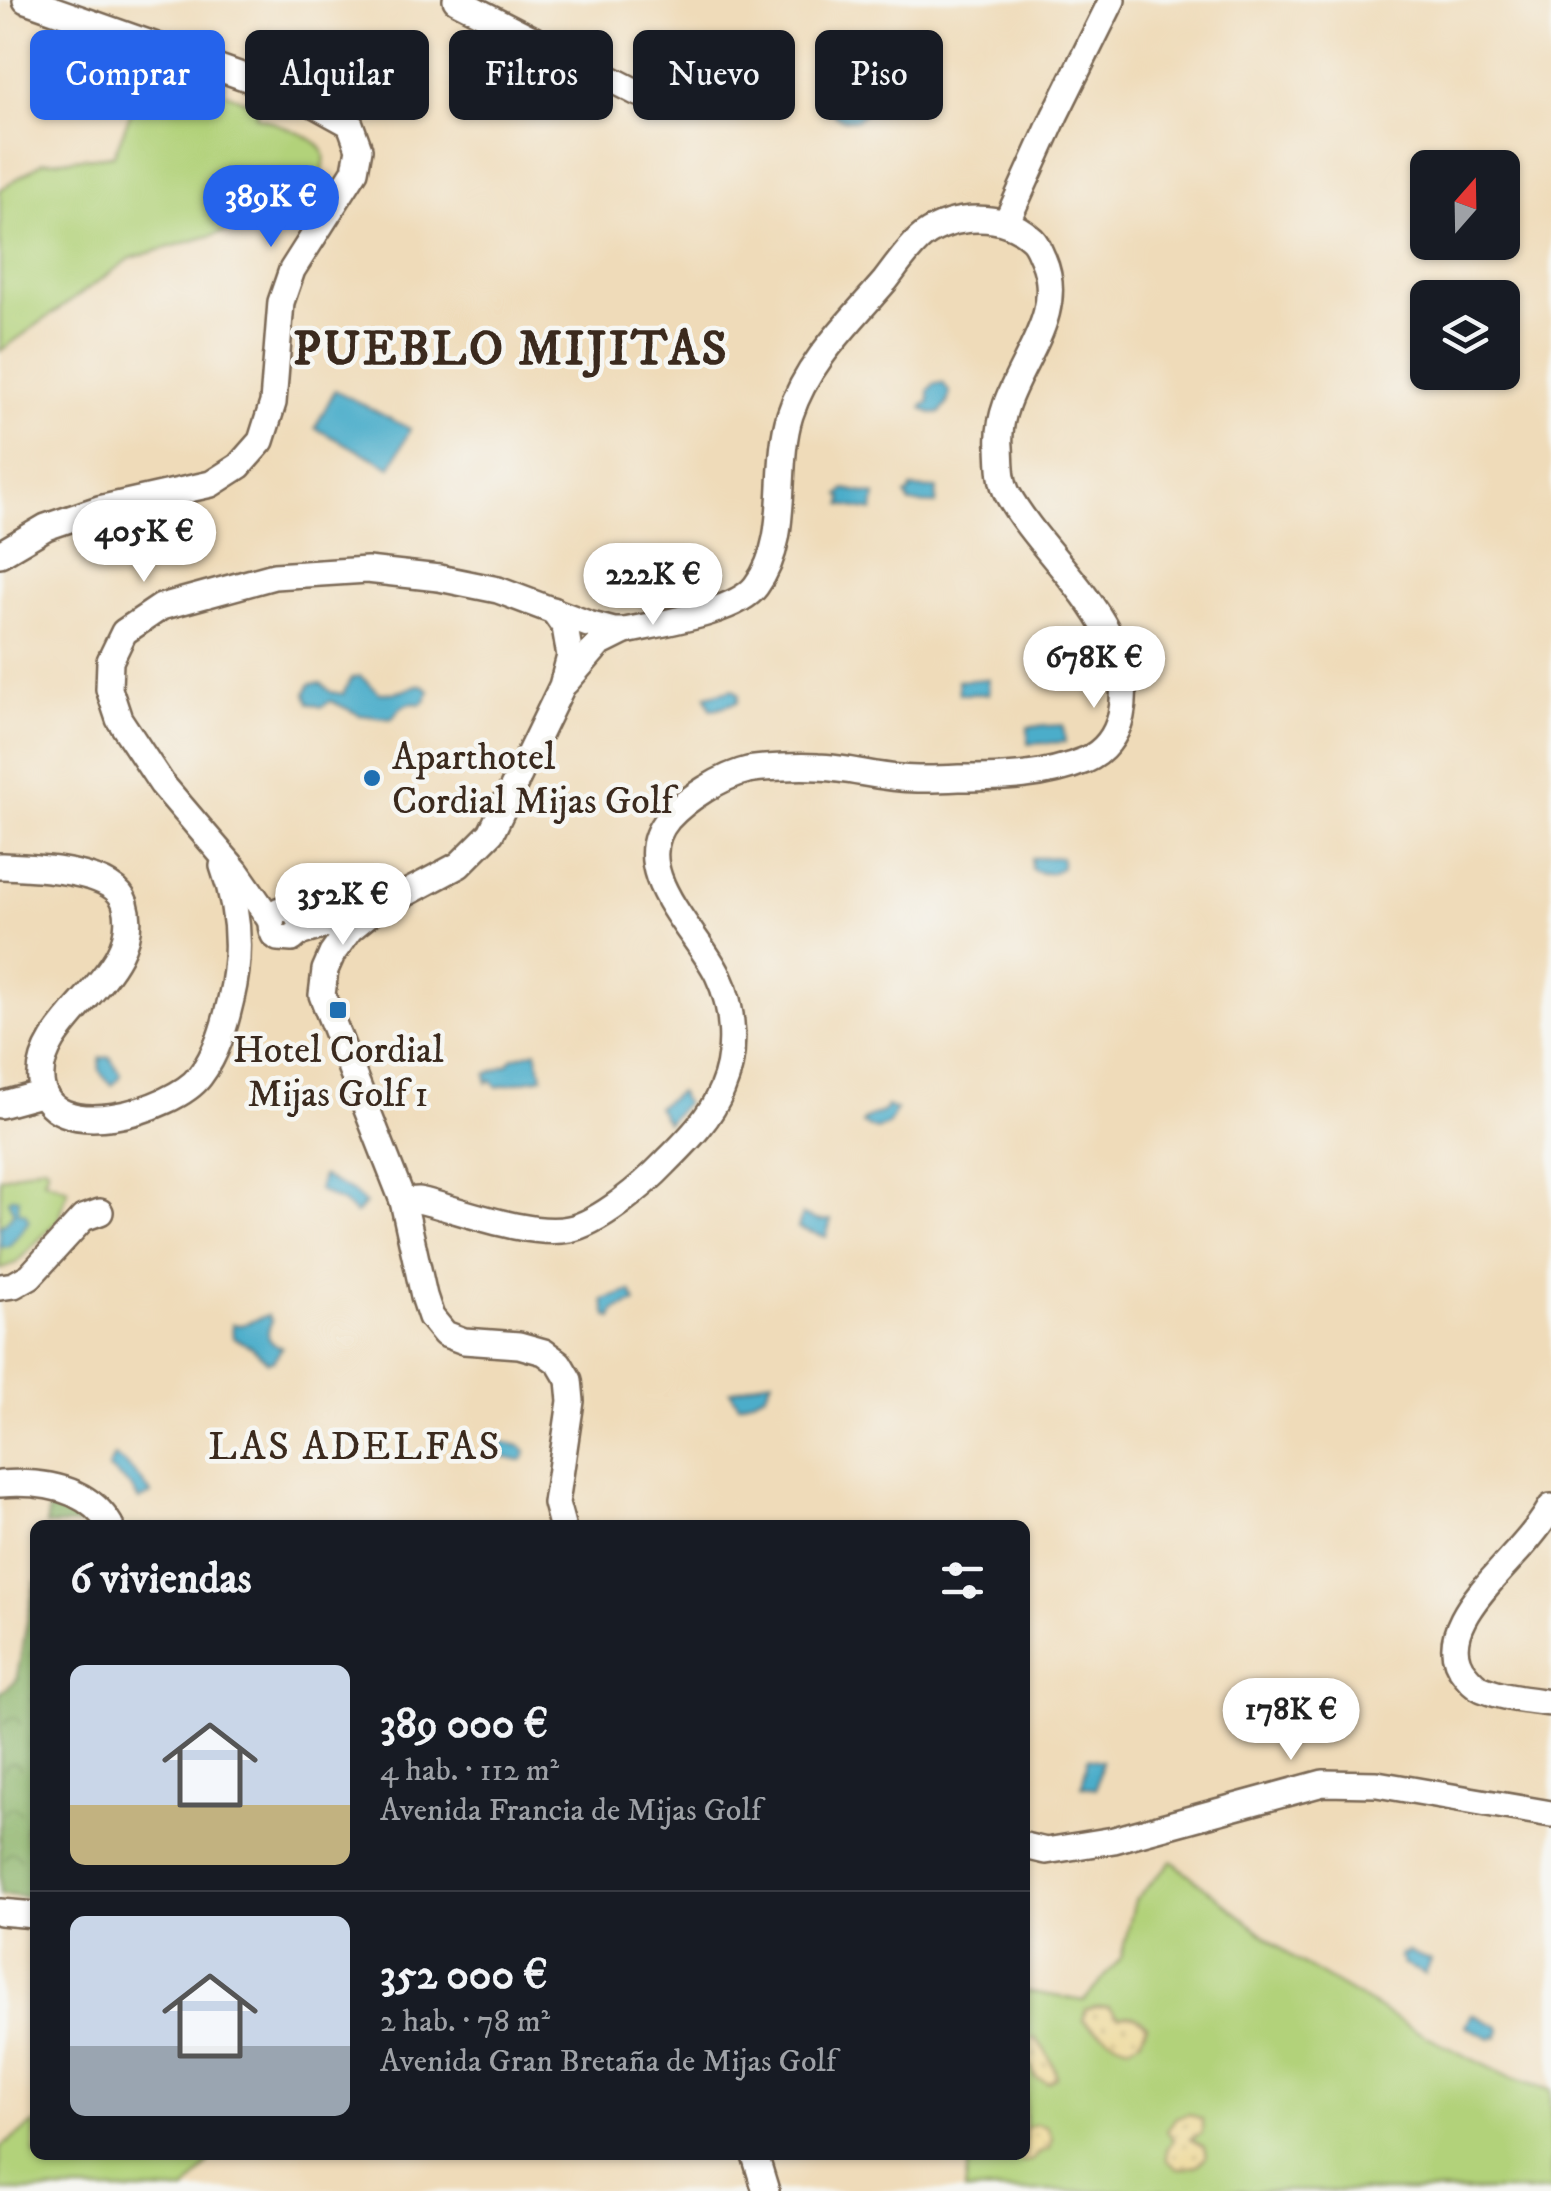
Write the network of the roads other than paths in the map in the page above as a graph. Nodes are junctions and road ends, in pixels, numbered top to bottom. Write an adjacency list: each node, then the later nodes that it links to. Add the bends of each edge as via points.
1 (26, 0): 6 (street, via 301,97 350,124 359,149 355,171 292,270 281,302 272,403 260,441 239,466 211,484 46,527)
2 (456, 0): 4 (street)
3 (1112, 0): 5 (street)
4 (633, 90)
5 (1007, 222): 8 (street, via 957,220 922,237 801,386 788,422 769,567 751,594 728,606); 18 (street, via 1036,242 1050,274 1050,293 1049,312 998,430 1003,486 1106,628 1120,660 1119,725 1101,754 1026,777 906,779 820,767 748,770 706,788 656,836 662,888 730,1006 724,1085 705,1121 607,1212 569,1229 524,1228 420,1200)
6 (0, 554)
7 (553, 610): 8 (street); 9 (street, via 565,628 570,656); 10 (street, via 498,590 367,570 258,580 161,608 124,632 110,660 109,689 119,718)
8 (625, 631): 9 (street, via 599,644)
9 (562, 686): 12 (street, via 491,832 459,865)
10 (218, 851): 13 (street); 14 (street, via 237,916)
11 (0, 866): 16 (street, via 105,882 124,902 125,940 49,1048)
12 (371, 912): 13 (street); 15 (street, via 332,954)
13 (283, 931): 14 (street, via 262,928 248,942); 15 (street, via 308,954)
14 (238, 971): 16 (street, via 226,1023 200,1078 172,1098 131,1112 72,1117)
15 (322, 994): 18 (street)
16 (44, 1093): 17 (street)
17 (0, 1105)
18 (403, 1202): 24 (street, via 424,1296 445,1334 544,1352 569,1380 556,1503)
19 (100, 1212): 20 (street, via 83,1218 30,1276)
20 (0, 1286)
21 (0, 1484): 23 (street, via 44,1483 75,1494)
22 (1551, 1507): 25 (street, via 1480,1592 1459,1626 1454,1652 1478,1688)
23 (107, 1520)
24 (561, 1520)
25 (1551, 1703)
26 (1551, 1814): 27 (street, via 1376,1784 1323,1783 1114,1840 1046,1851)
27 (1030, 1847)
28 (0, 1912): 29 (street)
29 (30, 1915)
30 (757, 2160): 31 (street)
31 (766, 2191)

